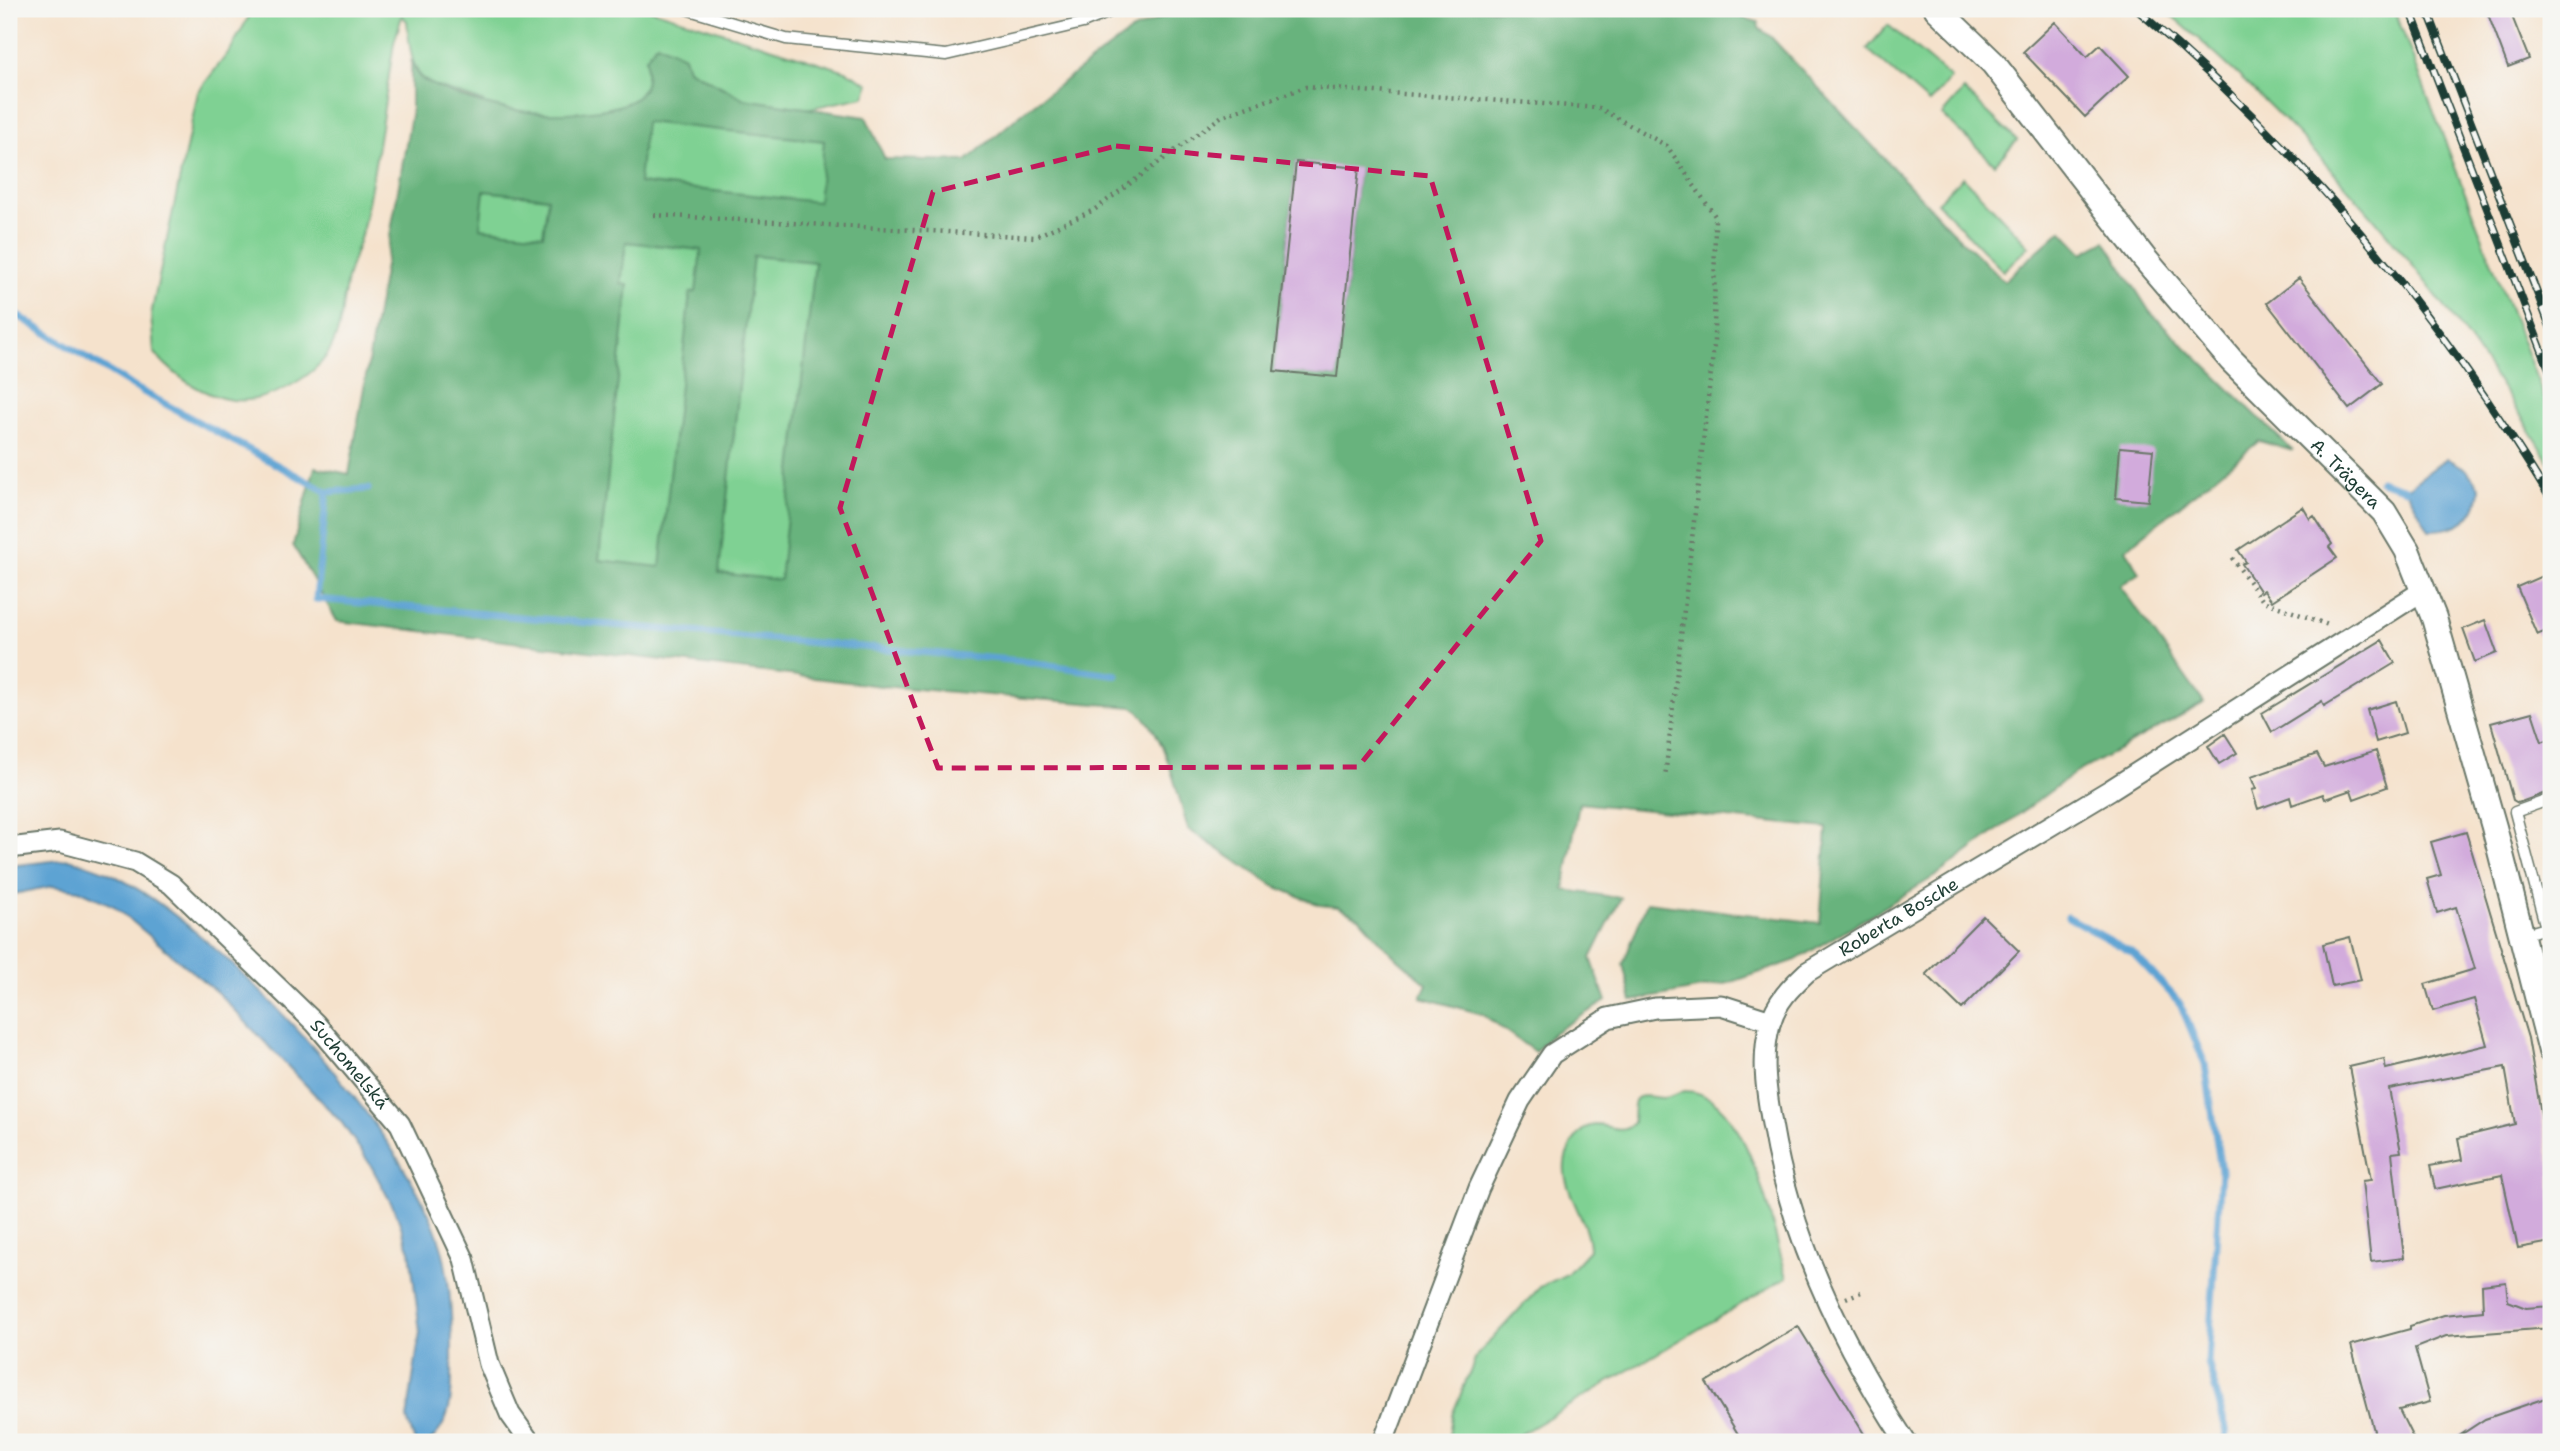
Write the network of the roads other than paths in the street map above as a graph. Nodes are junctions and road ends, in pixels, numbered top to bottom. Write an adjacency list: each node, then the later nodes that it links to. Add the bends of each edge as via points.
1 (686, 9): 2 (lane, via 786,39 946,55 1083,23)
2 (1117, 9)
3 (1937, 9): 4 (street, A. Trägera, via 1993,63 2144,258 2231,360 2384,512)
4 (2424, 590): 7 (street, A. Trägera); 8 (street, Roberta Bosche, via 2110,790 1807,972 1785,993)
5 (2551, 799): 7 (lane, via 2515,813 2546,928)
6 (9, 848): 10 (street, Suchomelská, via 60,842 135,862 171,884 316,1023 400,1124 464,1259 489,1364 510,1414)
7 (2522, 936): 9 (street, A. Trägera)
8 (1771, 1021): 11 (street, via 1721,1006 1655,1008 1608,1018 1552,1054 1520,1101 1479,1188); 12 (street, Roberta Bosche, via 1764,1072 1792,1216 1843,1335)
9 (2551, 1051)
10 (530, 1442)
11 (1383, 1442)
12 (1906, 1442)

